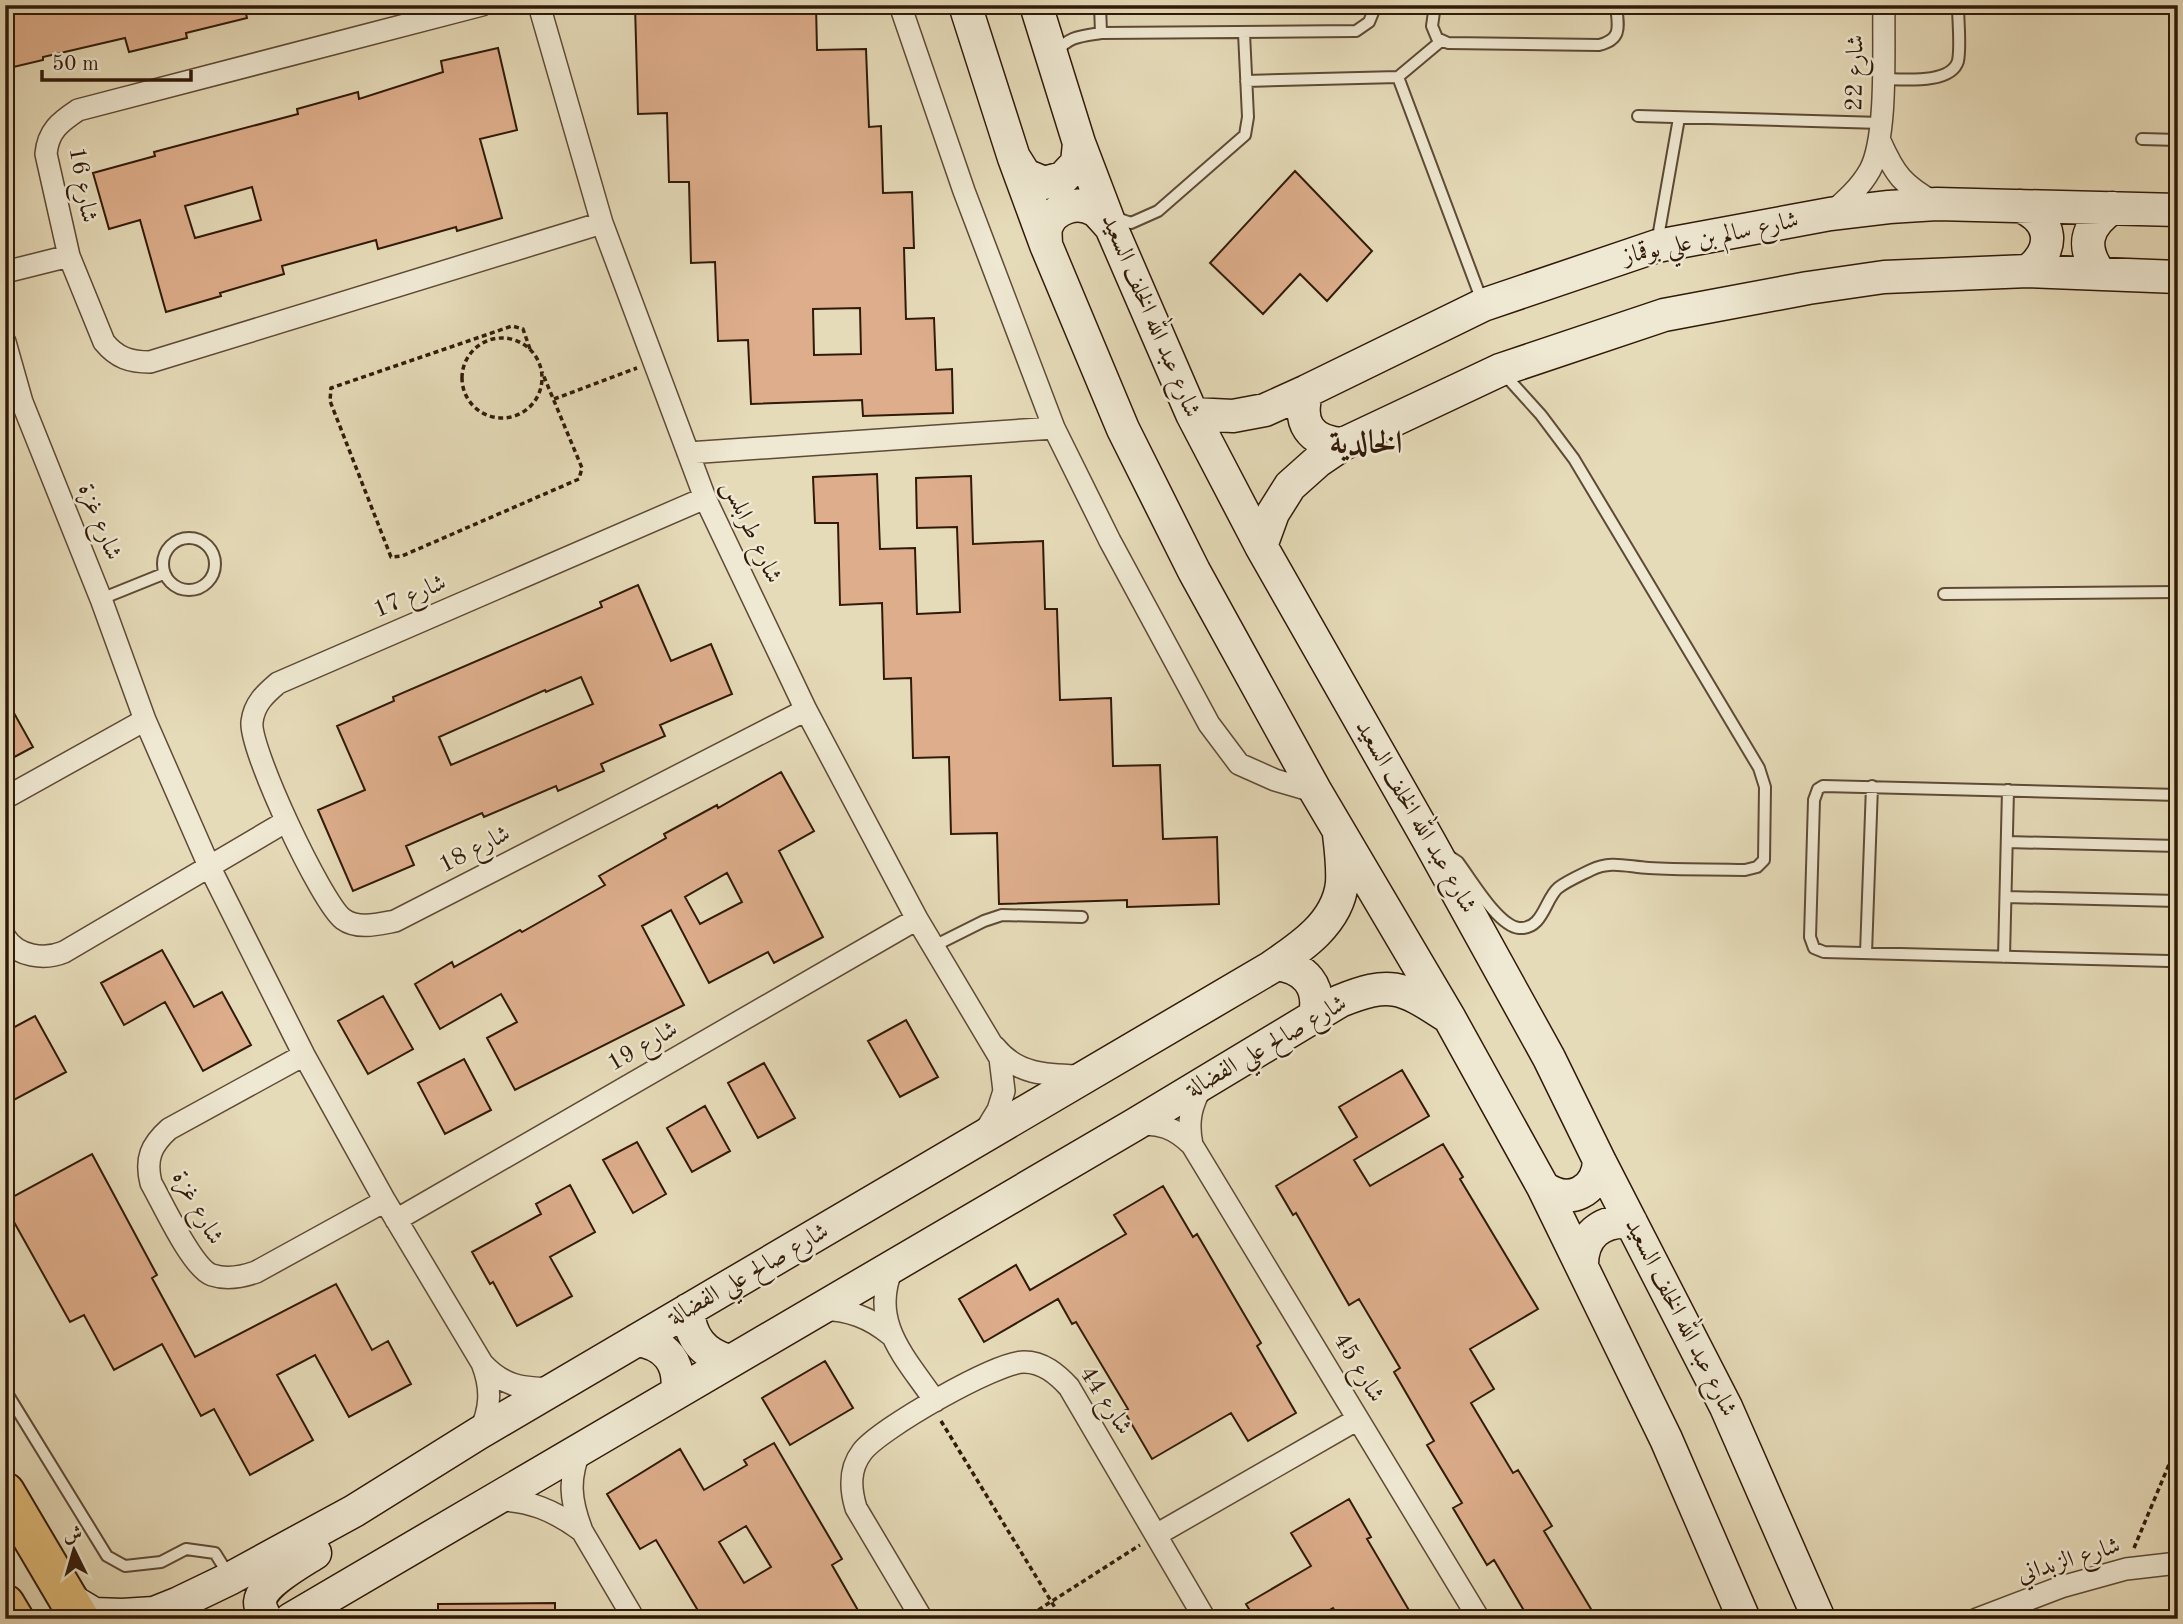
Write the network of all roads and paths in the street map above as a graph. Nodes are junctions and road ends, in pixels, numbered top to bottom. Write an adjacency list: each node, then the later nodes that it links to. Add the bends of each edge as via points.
1 (482, 5): 35 (street, شارع 16, via 78,110 53,130 46,153)
2 (539, 5): 32 (street, شارع طرابلس)
3 (900, 5): 52 (street)
4 (965, 5): 25 (main road)
5 (1037, 5): 15 (main road, شارع عبد الله الخلف السعيد)
6 (1100, 5): 12 (lane)
7 (1376, 5): 13 (lane, via 1369,22 1356,31)
8 (1435, 5): 14 (lane, via 1432,26)
9 (1616, 5): 14 (lane, via 1615,38 1599,45)
10 (1884, 5): 17 (street, شارع 22)
11 (1958, 5): 17 (lane, via 1958,62 1949,73 1933,78)
12 (1101, 33): 13 (lane); 15 (lane, via 1074,37)
13 (1244, 33): 18 (lane)
14 (1441, 41): 16 (lane)
15 (1052, 58): 24 (main road, شارع عبد الله الخلف السعيد)
16 (1398, 77): 18 (lane); 40 (lane)
17 (1882, 79): 21 (street, شارع 22)
18 (1246, 81): 31 (lane, via 1248,125 1242,137 1158,211 1131,223)
19 (1638, 116): 20 (lane)
20 (1679, 118): 21 (lane); 34 (lane)
21 (1881, 132): 26 (street, شارع 22, via 1892,168 1911,190); 30 (street, شارع 22, via 1870,170 1853,194)
22 (2142, 139): 23 (lane)
23 (2178, 140)
24 (1079, 143): 25 (main road, via 1077,163 1063,178 1044,183 1025,175); 31 (main road, شارع عبد الله الخلف السعيد)
25 (1014, 158): 33 (main road)
26 (1937, 204): 27 (main road, شارع سالم بن علي بوقماز); 30 (main road, شارع سالم بن علي بوقماز)
27 (2020, 206): 28 (main road, شارع سالم بن علي بوقماز); 36 (main road, via 2043,222 2048,236 2046,250)
28 (2112, 208): 29 (main road, شارع سالم بن علي بوقماز); 38 (main road, via 2090,231 2091,261)
29 (2178, 210)
30 (1830, 214): 34 (main road, شارع سالم بن علي بوقماز)
31 (1108, 220): 33 (main road, via 1081,205 1065,207 1045,229); 51 (main road, شارع عبد الله الخلف السعيد)
32 (602, 223): 35 (street, via 150,362 113,354); 45 (street, شارع طرابلس)
33 (1046, 245): 65 (main road, via 1129,441)
34 (1657, 246): 40 (main road, شارع سالم بن علي بوقماز)
35 (69, 256): 37 (street, شارع 16)
36 (2028, 271): 38 (main road); 46 (main road, via 1884,276 1795,290 1664,315)
37 (5, 272)
38 (2100, 274): 39 (main road)
39 (2178, 277)
40 (1483, 305): 48 (main road, شارع سالم بن علي بوقماز)
41 (484, 335): 42 (path); 44 (path, via 512,326 523,329); 49 (path, via 331,388 330,401 391,557 579,479 582,468)
42 (487, 340): 44 (path, via 510,338); 47 (path, via 468,357 462,382 472,405 482,412 507,417 530,407 538,396)
43 (5, 342): 50 (street, شارع غزة)
44 (530, 349): 47 (path)
45 (654, 362): 49 (path); 54 (street, شارع طرابلس)
46 (1500, 370): 53 (main road); 70 (lane, via 1574,459 1759,768 1765,787 1764,860 1745,870 1605,864 1556,889 1540,918 1520,928 1499,917 1458,862)
47 (542, 372): 49 (path)
48 (1307, 391): 51 (main road, شارع سالم بن علي بوقماز, via 1265,410 1233,416); 53 (main road, via 1305,422 1327,443)
49 (554, 399)
50 (14, 405): 60 (street, شارع غزة)
51 (1192, 414): 56 (main road, شارع عبد الله الخلف السعيد)
52 (1054, 428): 54 (street); 65 (street, via 1209,724 1239,764)
53 (1343, 444): 56 (main road, via 1290,486 1273,513)
54 (688, 453): 55 (street, شارع طرابلس)
55 (705, 498): 61 (street, شارع طرابلس); 68 (street, شارع 17, via 278,683 261,698 251,724)
56 (1261, 547): 70 (main road, شارع عبد الله الخلف السعيد)
57 (163, 574): 57 (lane, via 177,588 198,589 213,576 214,555 204,542 180,540 172,543 163,557); 60 (lane)
58 (2178, 592): 59 (lane)
59 (1944, 594)
60 (101, 599): 62 (street, شارع غزة)
61 (806, 710): 68 (street, شارع 18, via 395,921 357,925 343,919); 77 (street, شارع طرابلس)
62 (145, 720): 67 (street); 73 (street, شارع غزة)
63 (1872, 786): 64 (lane); 80 (lane); 80 (lane, via 1823,786 1814,800 1811,943 1819,951)
64 (2008, 790): 66 (lane); 71 (lane)
65 (1316, 792): 69 (main road)
66 (2178, 795)
67 (5, 798)
68 (285, 822): 73 (street)
69 (1339, 830): 83 (main road, شارع صالح علي الفضالة, via 1342,886 1335,907 1320,929); 85 (main road)
70 (1429, 841): 93 (main road, شارع عبد الله الخلف السعيد, via 1549,1058)
71 (2007, 842): 72 (lane); 74 (lane)
72 (2178, 846)
73 (209, 866): 78 (street, via 52,957 36,957); 87 (street, شارع غزة)
74 (2006, 897): 75 (lane); 81 (lane)
75 (2178, 901)
76 (1082, 917): 79 (lane, via 1002,915)
77 (917, 919): 79 (street, شارع طرابلس); 96 (street, شارع 19)
78 (5, 937)
79 (934, 946): 86 (street, شارع طرابلس)
80 (1866, 953): 81 (lane)
81 (2004, 957): 82 (lane)
82 (2178, 958)
83 (1276, 964): 84 (main road, via 1300,970 1309,979 1315,990); 88 (main road, شارع صالح علي الفضالة)
84 (1315, 1015): 85 (main road, شارع صالح علي الفضالة, via 1385,987 1406,992); 89 (main road, شارع صالح علي الفضالة)
85 (1450, 1018): 94 (main road)
86 (994, 1046): 88 (street, شارع طرابلس, via 1020,1069); 91 (street, شارع طرابلس, via 1004,1091)
87 (304, 1055): 95 (street, شارع غزة); 95 (street, شارع غزة, via 169,1129 148,1157 151,1183 193,1258 211,1275 228,1278 256,1272)
88 (1089, 1076): 91 (main road, شارع صالح علي الفضالة)
89 (1203, 1084): 90 (main road, شارع صالح علي الفضالة); 92 (street, شارع 45, via 1190,1112)
90 (1134, 1125): 92 (street, شارع 45, via 1163,1125 1181,1133); 99 (main road, شارع صالح علي الفضالة)
91 (979, 1140): 101 (main road, شارع صالح علي الفضالة)
92 (1192, 1145): 110 (street, شارع 45)
93 (1599, 1160): 94 (main road, via 1595,1180 1581,1194 1560,1196); 97 (main road, شارع عبد الله الخلف السعيد)
94 (1543, 1187): 98 (main road)
95 (385, 1201): 96 (street, شارع غزة)
96 (396, 1220): 105 (street, شارع غزة)
97 (1631, 1222): 98 (main road, via 1605,1224 1594,1231 1586,1241); 135 (main road, شارع عبد الله الخلف السعيد, via 1726,1407)
98 (1582, 1266): 134 (main road, via 1666,1439)
99 (893, 1267): 100 (main road, شارع صالح علي الفضالة); 102 (street, via 884,1306)
100 (821, 1308): 102 (street, via 863,1316); 104 (main road, شارع صالح علي الفضالة)
101 (688, 1310): 103 (main road, شارع صالح علي الفضالة); 104 (main road, via 699,1344)
102 (891, 1335): 109 (street)
103 (637, 1340): 107 (main road, شارع صالح علي الفضالة); 108 (main road, via 661,1347 670,1356 677,1367)
104 (729, 1361): 108 (main road, شارع صالح علي الفضالة)
105 (482, 1363): 107 (street, شارع غزة, via 510,1385); 111 (street, شارع غزة, via 490,1395)
106 (5, 1390): 121 (lane, via 107,1556 125,1566 161,1562 186,1549 215,1553)
107 (553, 1390): 111 (main road, شارع صالح علي الفضالة)
108 (677, 1392): 113 (main road, شارع صالح علي الفضالة)
109 (933, 1402): 118 (street, شارع 44, via 1010,1363 1027,1362 1050,1370 1069,1387); 122 (path); 129 (street, شارع 44, via 872,1441 861,1453 851,1479 856,1508)
110 (1358, 1419): 118 (street); 133 (street, شارع 45)
111 (479, 1433): 116 (main road, شارع صالح علي الفضالة)
112 (2178, 1443): 120 (path)
113 (581, 1448): 115 (main road, شارع صالح علي الفضالة); 117 (street, via 572,1485)
114 (5, 1492): 124 (highway)
115 (492, 1500): 117 (street, via 531,1503); 127 (main road, شارع صالح علي الفضالة)
116 (354, 1511): 121 (main road, شارع صالح علي الفضالة); 126 (main road, via 327,1545 263,1592 260,1600)
117 (582, 1531): 128 (street)
118 (1156, 1535): 122 (path); 132 (street, شارع 44)
119 (2178, 1563): 120 (street, شارع الزبداني)
120 (2126, 1569): 136 (street, شارع الزبداني, via 2061,1587)
121 (231, 1578): 124 (main road, شارع صالح علي الفضالة, via 154,1613 94,1614)
122 (1052, 1601): 130 (path); 131 (path)
123 (5, 1604): 125 (highway)
124 (74, 1609)
125 (14, 1619)
126 (266, 1619)
127 (291, 1619)
128 (634, 1619)
129 (922, 1619)
130 (1024, 1619)
131 (1062, 1619)
132 (1205, 1619)
133 (1479, 1619)
134 (1744, 1619)
135 (1819, 1619)
136 (1977, 1619)

